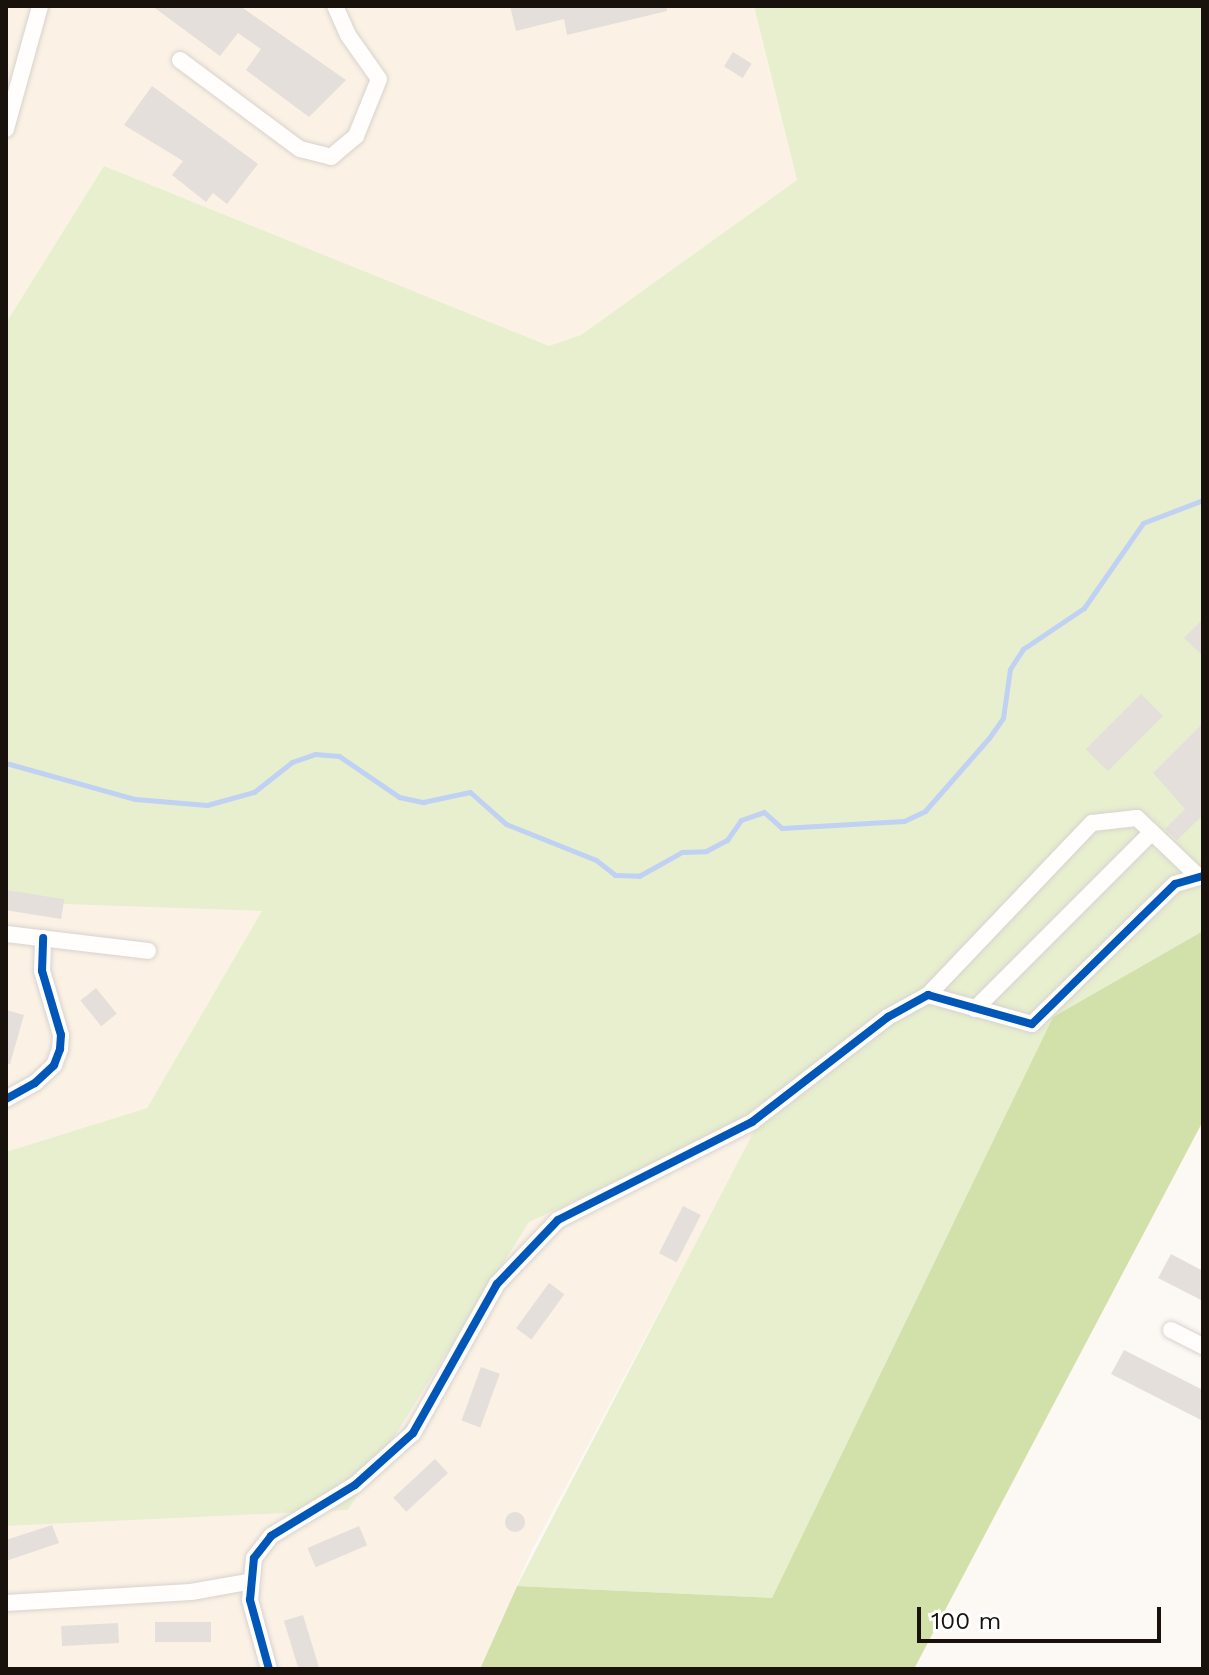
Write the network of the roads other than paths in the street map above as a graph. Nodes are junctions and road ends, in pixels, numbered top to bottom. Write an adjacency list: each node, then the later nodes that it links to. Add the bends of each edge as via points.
1 (40, 6): 4 (street)
2 (335, 6): 3 (street, via 379,79 356,136 331,157 300,149)
3 (180, 60)
4 (6, 129)
5 (1152, 832): 6 (street); 10 (street, via 1137,818 1092,823); 11 (street)
6 (1201, 876): 11 (street, via 1175,884 1032,1024)
7 (6, 934): 8 (street)
8 (43, 938): 9 (street); 12 (street, via 42,971 61,1035 60,1049 54,1065 35,1083)
9 (148, 951)
10 (928, 995): 11 (street); 15 (street, via 894,1013 752,1122 592,1199 525,1249 490,1294 413,1433 355,1485 271,1536 254,1558)
11 (975, 1009)
12 (7, 1097)
13 (1171, 1330): 14 (street)
14 (1203, 1346)
15 (248, 1582): 16 (street, via 191,1592); 17 (street)
16 (6, 1603)
17 (269, 1669)

